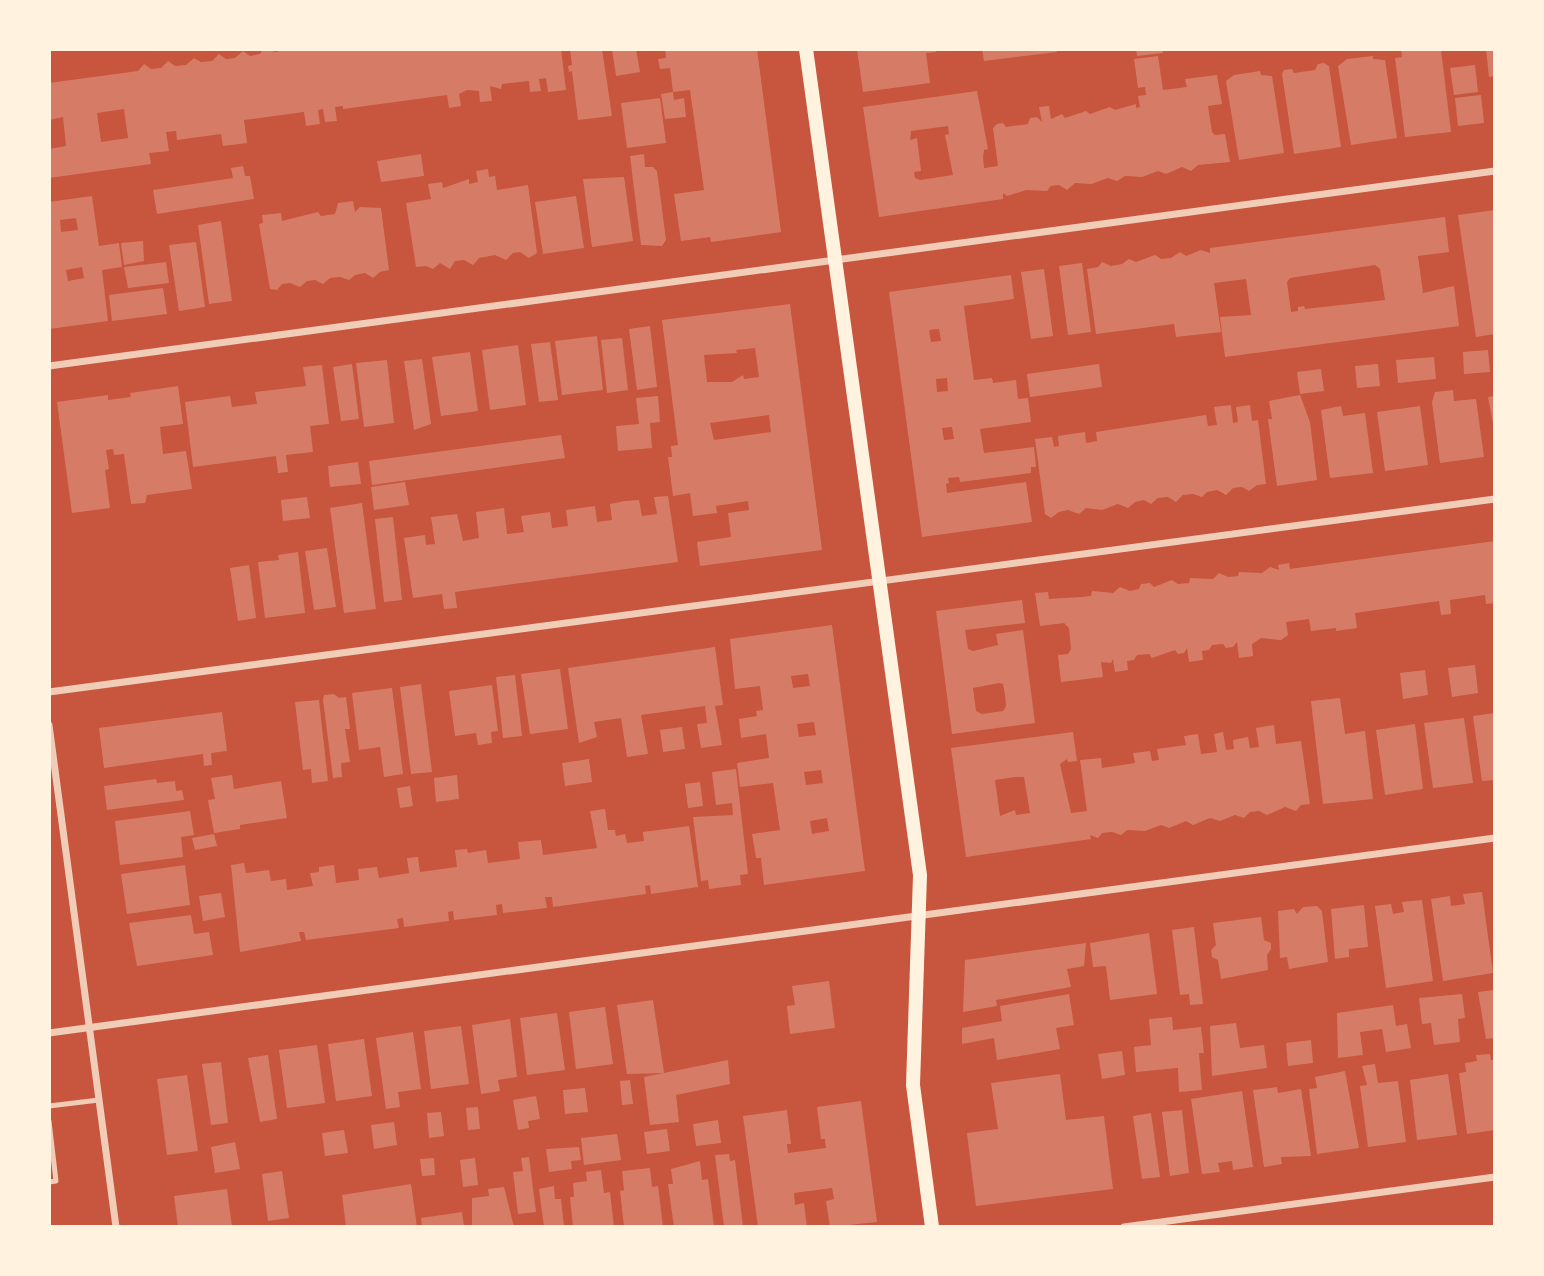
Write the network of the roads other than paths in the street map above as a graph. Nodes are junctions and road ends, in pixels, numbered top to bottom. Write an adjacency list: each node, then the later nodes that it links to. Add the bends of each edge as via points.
1 (806, 49): 3 (main road)
2 (1495, 171): 3 (street)
3 (834, 261): 4 (street); 6 (main road)
4 (49, 366)
5 (1495, 499): 6 (street)
6 (881, 581): 7 (street); 10 (main road, via 920,875)
7 (49, 692)
8 (49, 725): 11 (street)
9 (1495, 838): 10 (street)
10 (919, 915): 11 (street); 19 (main road, via 914,1085)
11 (89, 1027): 12 (street); 13 (street)
12 (49, 1033)
13 (99, 1100): 14 (lane); 18 (street)
14 (49, 1106)
15 (49, 1121): 17 (lane, via 56,1181)
16 (1495, 1177): 20 (street)
17 (49, 1182)
18 (116, 1227)
19 (932, 1227)
20 (1124, 1227)

